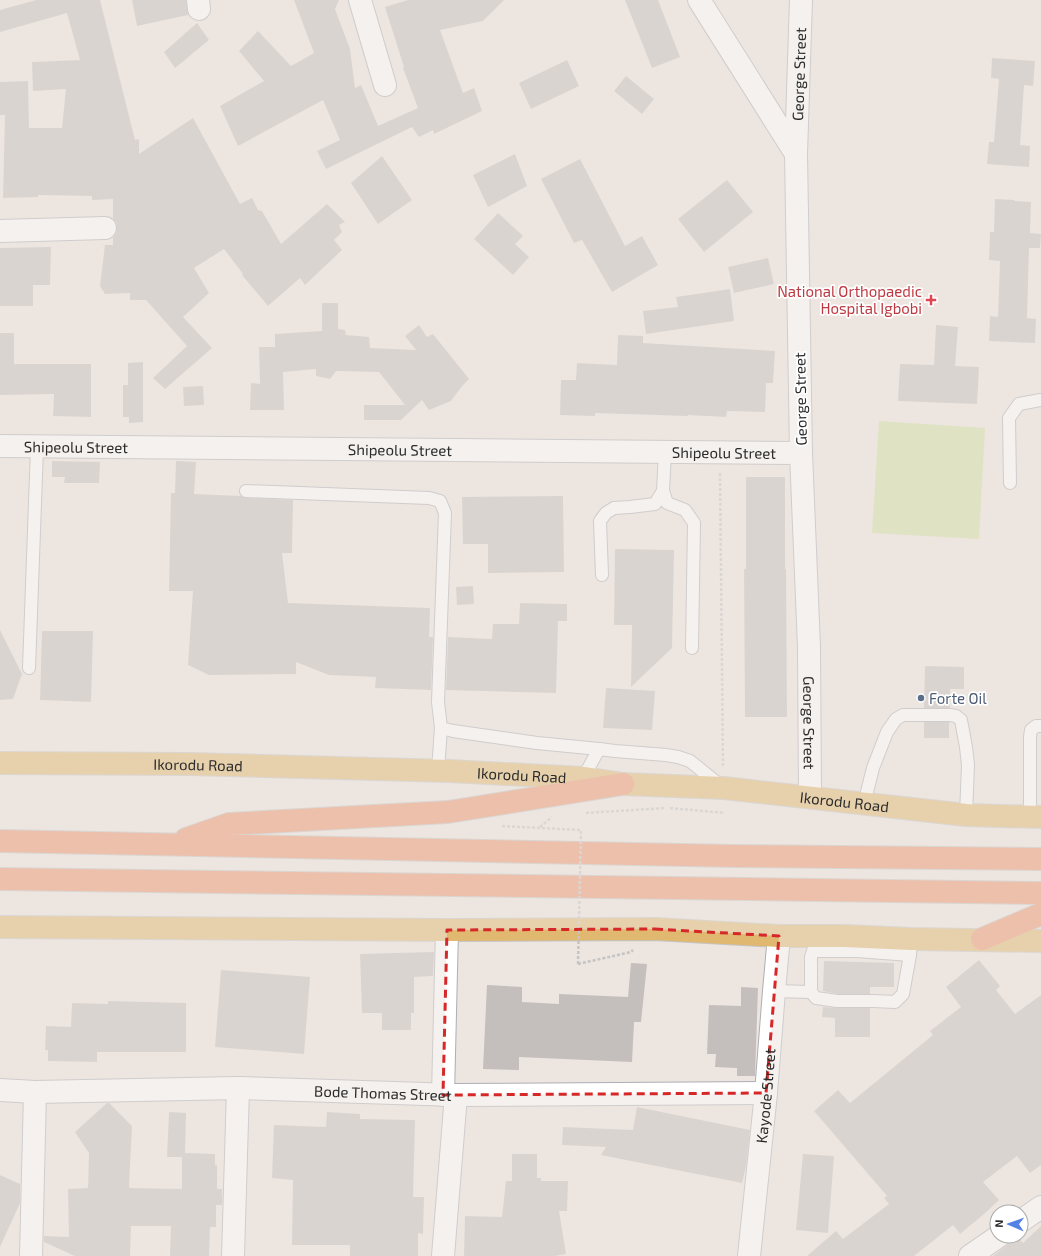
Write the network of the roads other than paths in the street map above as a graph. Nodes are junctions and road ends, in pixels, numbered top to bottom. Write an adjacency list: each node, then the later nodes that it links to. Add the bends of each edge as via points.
1 (360, 0): 4 (street)
2 (699, 0): 5 (street)
3 (802, 0): 5 (street, George Street)
4 (385, 85)
5 (796, 154): 12 (street, George Street)
6 (105, 228): 7 (street)
7 (0, 231)
8 (1041, 400): 13 (lane, via 1019,404 1009,418)
9 (0, 446): 10 (street, Shipeolu Street)
10 (36, 448): 11 (street, Shipeolu Street); 18 (lane)
11 (665, 452): 12 (street, Shipeolu Street); 15 (lane)
12 (801, 454): 27 (street, George Street, via 809,647)
13 (1010, 483)
14 (246, 490): 20 (lane, via 430,498 440,501 445,513 438,702)
15 (663, 491): 16 (lane, via 655,504 614,508 600,521); 17 (lane, via 667,503 685,510 694,523)
16 (602, 575)
17 (692, 648)
18 (29, 668)
19 (1041, 726): 30 (lane, via 1031,730 1030,737)
20 (441, 728): 21 (lane, via 537,743); 23 (lane)
21 (599, 749): 24 (lane); 26 (lane, via 678,757 690,761)
22 (0, 763): 23 (main road, Ikorodu Road, via 190,764)
23 (438, 770): 24 (main road, Ikorodu Road)
24 (583, 778): 25 (main road, Ikorodu Road)
25 (624, 784): 26 (main road, Ikorodu Road); 32 (highway, via 448,812 229,824)
26 (724, 788): 27 (main road, Ikorodu Road)
27 (810, 797): 28 (main road, Ikorodu Road)
28 (864, 804): 29 (main road, Ikorodu Road); 29 (lane, via 877,757 887,732 896,719 903,715 950,715 961,720 966,747)
29 (966, 815): 30 (main road, Ikorodu Road)
30 (1036, 817)
31 (0, 841): 32 (highway)
32 (169, 844): 33 (highway, via 734,856)
33 (1041, 859)
34 (0, 879): 35 (highway)
35 (1041, 892)
36 (1041, 914): 40 (highway)
37 (0, 928): 38 (main road)
38 (447, 930): 39 (main road, via 655,929); 49 (street)
39 (779, 936): 42 (main road, via 844,936); 43 (street, Kayode Street)
40 (982, 940): 41 (main road); 42 (main road)
41 (1041, 941)
42 (910, 947): 44 (lane, via 813,951); 44 (lane, via 903,994 895,1002 837,1001 816,998)
43 (774, 991): 44 (lane); 48 (street, Kayode Street)
44 (811, 992)
45 (238, 1088): 47 (street, Bode Thomas Street); 49 (street, Bode Thomas Street); 54 (street)
46 (0, 1090): 47 (street, Bode Thomas Street)
47 (35, 1092): 53 (street)
48 (766, 1093): 49 (street, Bode Thomas Street); 56 (street, Kayode Street)
49 (450, 1095): 55 (street)
50 (1041, 1207): 51 (street)
51 (1029, 1215)
52 (989, 1243): 57 (street)
53 (31, 1256)
54 (233, 1256)
55 (444, 1256)
56 (749, 1256)
57 (970, 1256)

